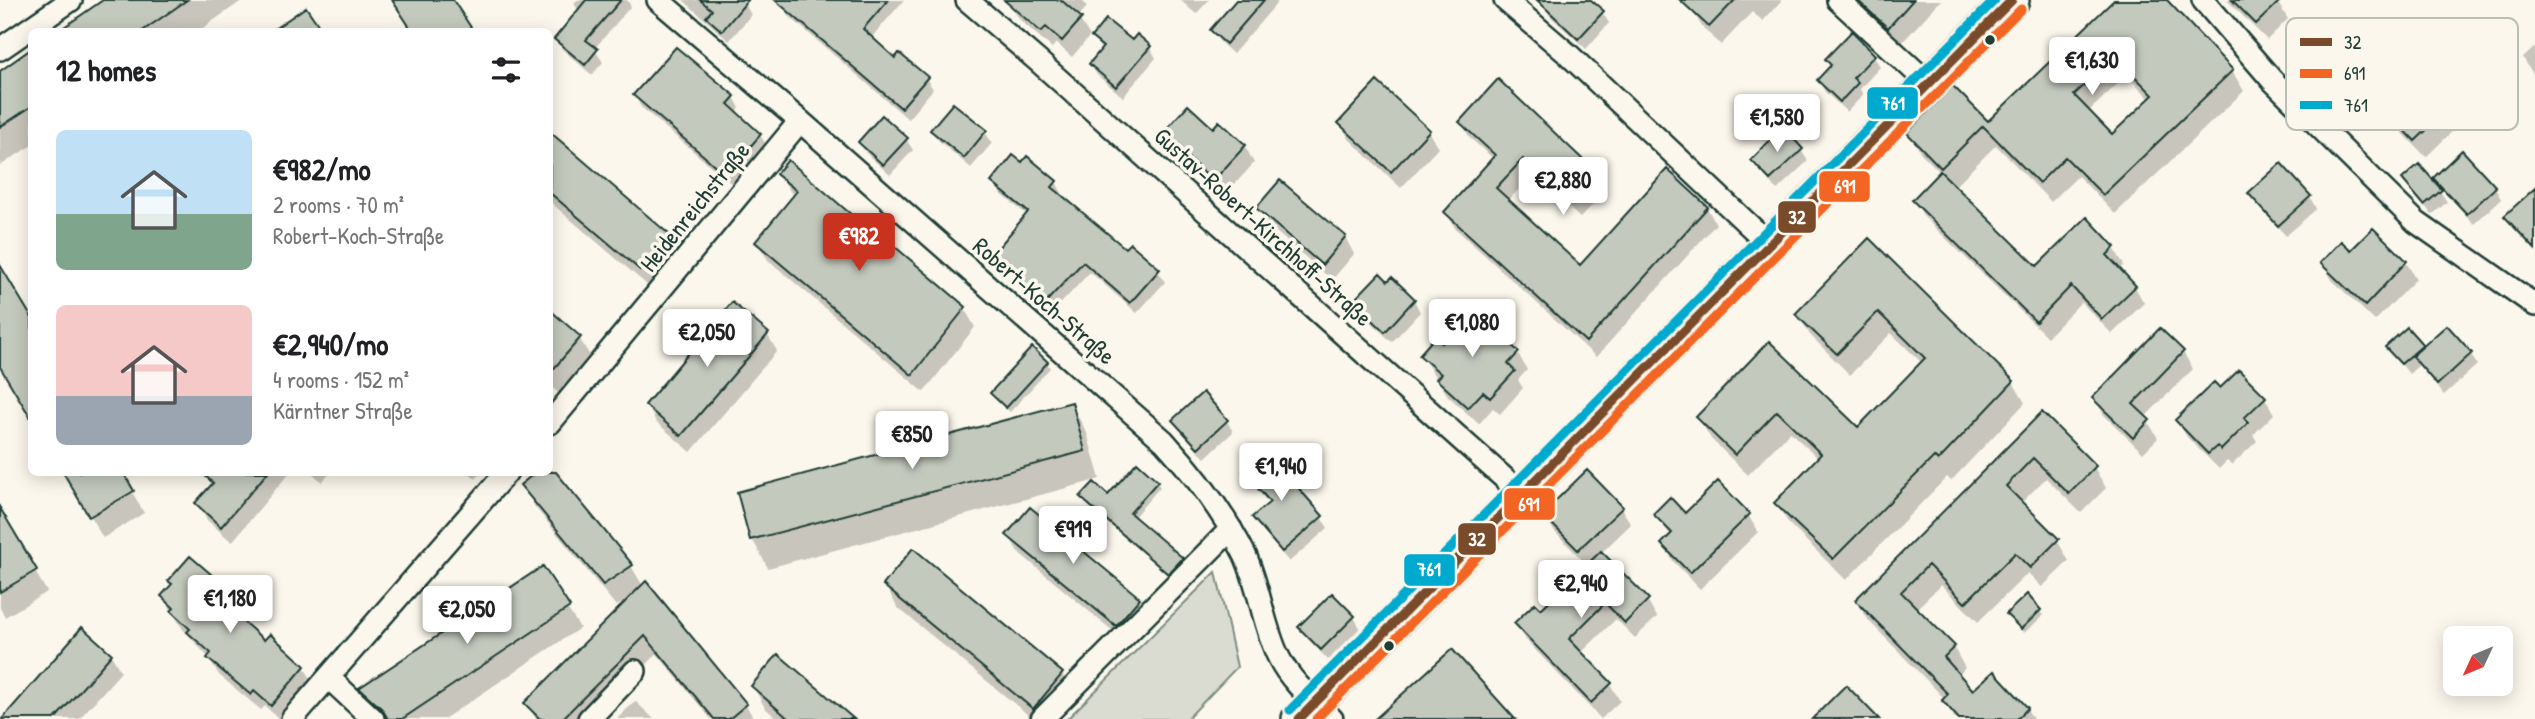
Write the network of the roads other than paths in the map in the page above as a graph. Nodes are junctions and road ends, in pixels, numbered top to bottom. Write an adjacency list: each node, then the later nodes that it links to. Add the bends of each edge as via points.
1 (71, 0): 8 (street)
2 (658, 0): 13 (street, Robert-Koch-Straße)
3 (967, 0): 19 (street, Gustav-Robert-Kirchhoff-Straße)
4 (1505, 0): 15 (street)
5 (1839, 0): 11 (street)
6 (2012, 0): 11 (main road)
7 (2203, 0): 12 (street)
8 (30, 28)
9 (28, 30): 10 (street)
10 (0, 49)
11 (1929, 83): 15 (main road)
12 (2286, 94)
13 (800, 121): 17 (street, Heidenreichstraße); 20 (street, Robert-Koch-Straße, via 1164,441 1195,475)
14 (2323, 130): 16 (street, via 2416,222)
15 (1769, 244): 19 (main road)
16 (2535, 305)
17 (553, 420)
18 (503, 476): 22 (street)
19 (1523, 495): 23 (main road)
20 (1231, 529): 23 (street, Robert-Koch-Straße, via 1255,580 1278,656); 27 (street)
21 (635, 671): 26 (street)
22 (329, 678): 24 (street); 25 (street)
23 (1315, 713)
24 (292, 719)
25 (373, 719)
26 (589, 719)
27 (1042, 719)

